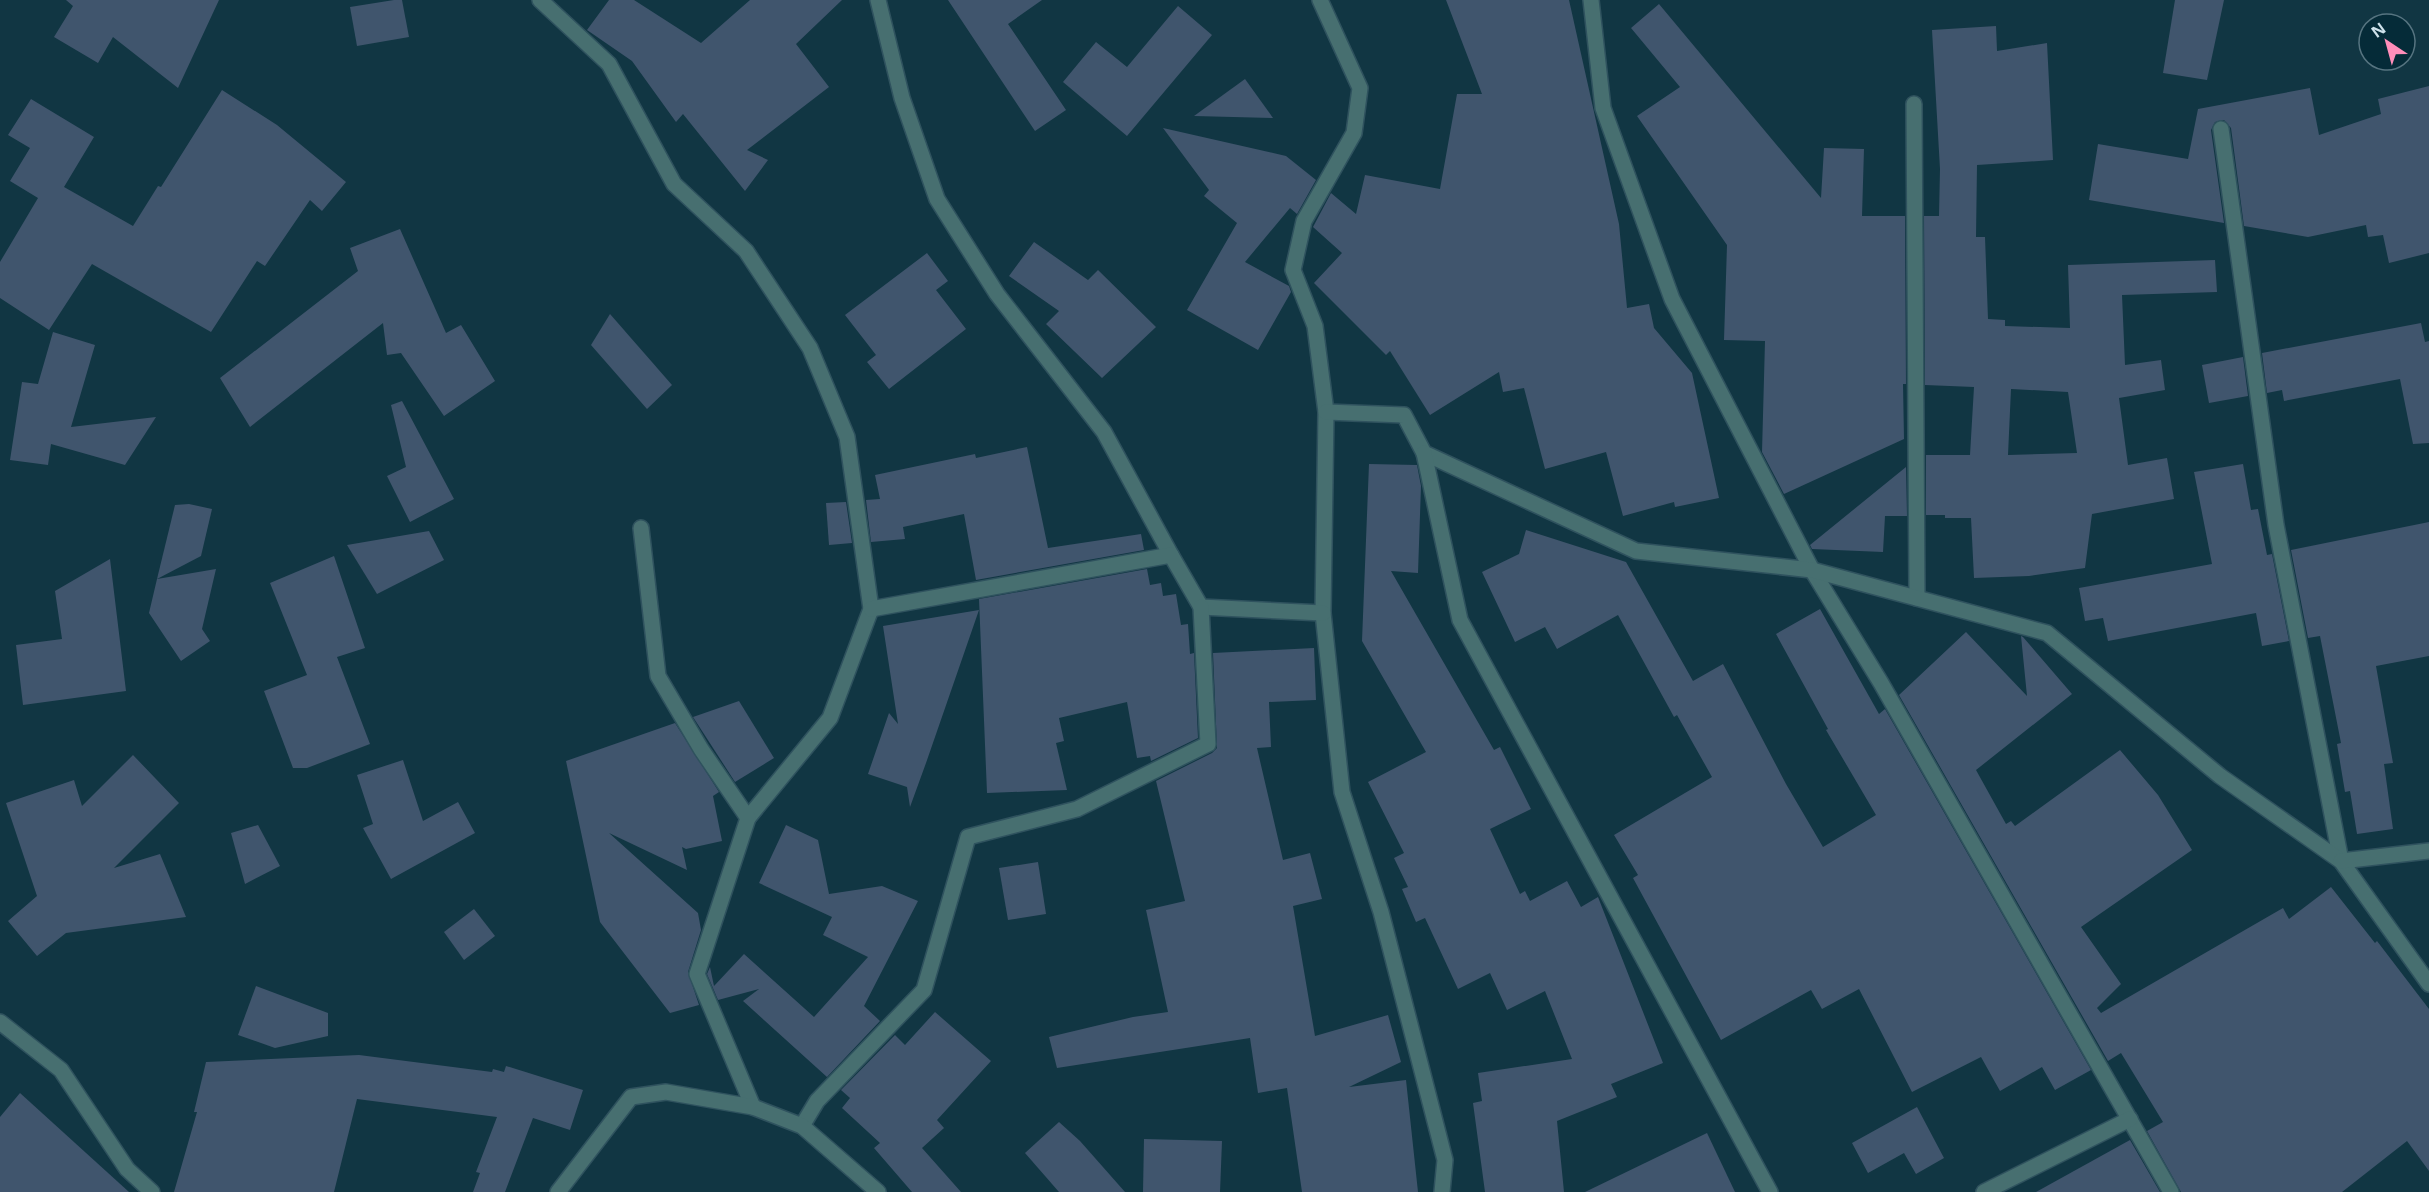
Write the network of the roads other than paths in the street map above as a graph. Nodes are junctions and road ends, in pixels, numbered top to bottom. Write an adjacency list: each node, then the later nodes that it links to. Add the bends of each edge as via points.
1 (540, 0): 14 (street, via 609,64 674,184 746,251 810,348 847,437)
2 (878, 0): 10 (street, via 902,98 937,199 997,294 1104,432)
3 (1320, 0): 7 (street, via 1360,88 1354,133 1304,221 1293,270 1315,326)
4 (1591, 0): 11 (street, via 1604,108 1672,299)
5 (1914, 105): 12 (street)
6 (2221, 129): 18 (street, via 2276,525)
7 (1326, 412): 8 (street, via 1404,415); 15 (street)
8 (1424, 453): 11 (street, via 1636,550); 28 (street, via 1460,620)
9 (640, 528): 16 (street, via 658,676)
10 (1171, 555): 13 (street); 14 (street)
11 (1812, 570): 12 (street); 22 (street, via 1881,683)
12 (1917, 598): 18 (street, via 2047,633 2220,776)
13 (1201, 607): 15 (street); 23 (street, via 1208,744 1077,809 968,837 924,990 817,1101)
14 (871, 609): 16 (street, via 830,718)
15 (1323, 613): 27 (street, via 1342,792 1382,912 1442,1149)
16 (748, 818): 21 (street, via 697,974)
17 (2429, 851): 18 (street)
18 (2341, 861): 19 (street)
19 (2429, 984)
20 (0, 1022): 24 (street, via 61,1070 127,1169)
21 (753, 1107): 23 (street); 25 (street, via 666,1092 631,1097)
22 (2130, 1119): 29 (street); 30 (street)
23 (802, 1126): 26 (street)
24 (152, 1192)
25 (558, 1192)
26 (878, 1192)
27 (1442, 1192)
28 (1770, 1192)
29 (1984, 1192)
30 (2171, 1192)

